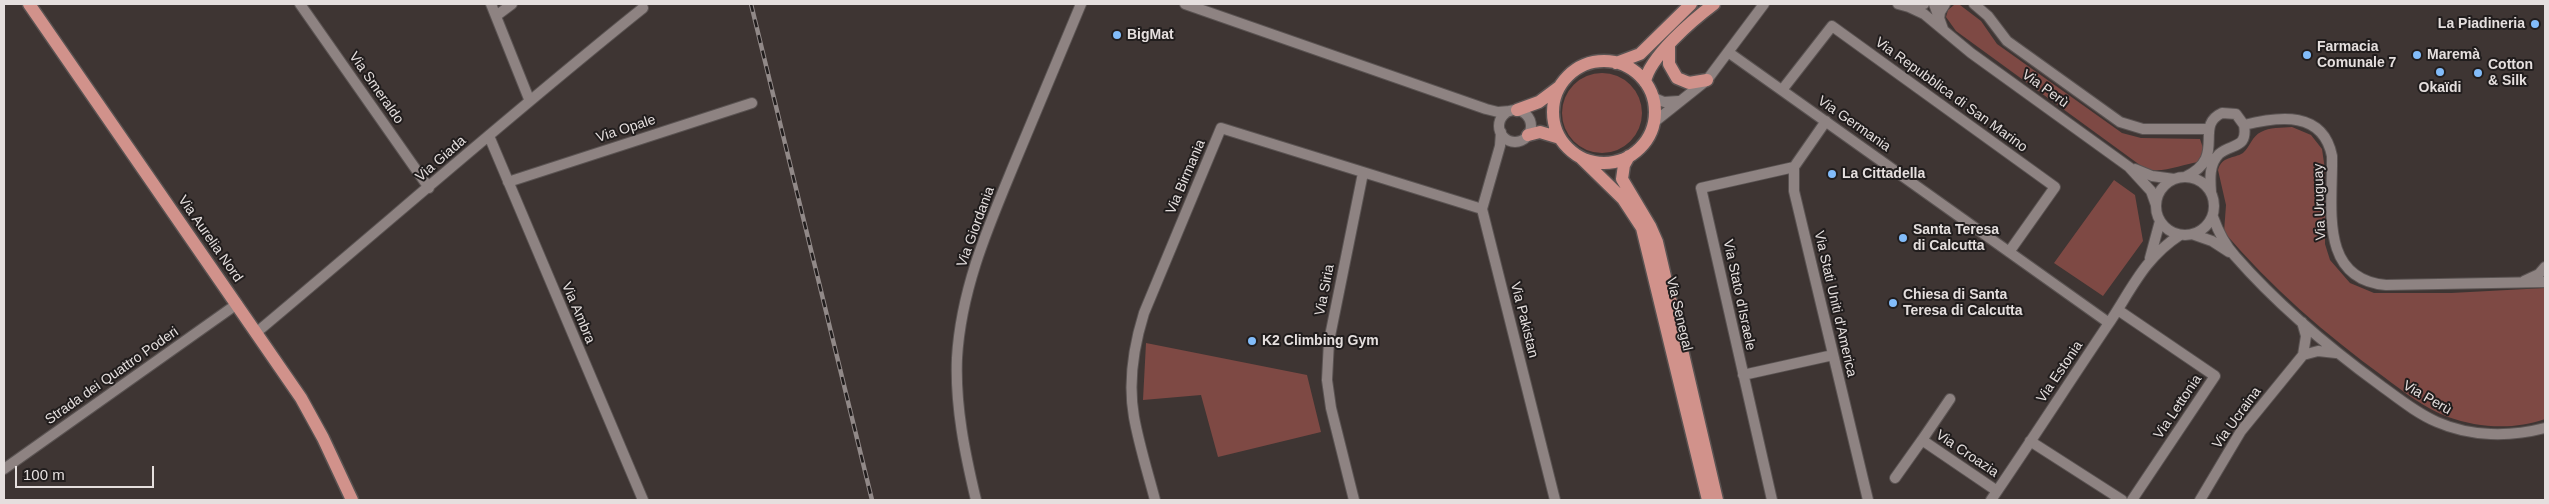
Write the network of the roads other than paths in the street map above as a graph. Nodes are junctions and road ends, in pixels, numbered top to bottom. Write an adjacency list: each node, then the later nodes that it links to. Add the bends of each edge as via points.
1 (29, 4): 65 (main road, Via Aurelia Nord)
2 (300, 4): 51 (street, Via Smeraldo)
3 (491, 4): 17 (street)
4 (512, 4): 17 (street)
5 (1081, 4): 83 (street, Via Giordania, via 978,252 962,322 957,357 958,405)
6 (1185, 4): 31 (street)
7 (1691, 4): 22 (main road, via 1640,54)
8 (1714, 4): 20 (main road)
9 (1764, 4): 21 (street)
10 (1898, 4): 15 (street, Via Perù)
11 (1924, 4): 15 (street, Via Perù)
12 (1934, 4): 18 (street, Via Perù)
13 (1945, 4): 18 (street)
14 (1974, 4): 36 (street, via 2007,41 2120,122 2143,129)
15 (1909, 7): 19 (street, Via Perù, via 1924,14)
16 (643, 8): 28 (street, Via Giada)
17 (496, 16): 28 (street)
18 (1939, 21): 19 (street, Via Perù)
19 (1944, 32): 46 (street, Via Perù)
20 (1669, 45): 23 (main road, via 1669,64 1677,78 1689,83); 24 (main road, via 1652,64)
21 (1728, 52): 23 (street); 26 (street, Via Germania)
22 (1616, 63): 24 (main road, via 1627,67); 25 (main road, via 1596,62 1580,67)
23 (1707, 80): 29 (street)
24 (1645, 82): 27 (main road)
25 (1559, 87): 32 (main road, via 1534,104); 40 (main road, via 1553,108 1555,129)
26 (1782, 90): 33 (street, Via Germania); 59 (street, Via Repubblica di San Marino, via 1832,26 2055,187)
27 (1652, 97): 29 (street, via 1664,102); 34 (main road)
28 (529, 99): 39 (street, Via Giada)
29 (1682, 100): 34 (street)
30 (752, 102): 50 (street, Via Opale)
31 (1486, 110): 32 (street); 37 (street)
32 (1513, 110): 37 (street, via 1502,117); 38 (street, via 1529,117)
33 (1826, 121): 45 (street); 59 (street, Via Germania)
34 (1653, 123): 43 (main road, via 1645,142)
35 (2244, 125): 36 (street, via 2236,114 2222,113 2211,120); 52 (street, via 2244,138 2240,144 2216,158 2211,172); 64 (street, Via Uruguay, via 2296,119 2322,133 2332,156 2333,240 2343,265 2362,280 2386,285)
36 (2209, 129): 48 (street, via 2209,156)
37 (1500, 130): 41 (street); 42 (street)
38 (1528, 135): 40 (main road, via 1540,132); 41 (street, via 1520,141)
39 (489, 136): 50 (street, Via Ambra); 51 (street, Via Giada)
40 (1560, 138): 44 (main road, via 1570,151)
41 (1510, 140): 42 (street)
42 (1500, 146): 54 (street)
43 (1630, 156): 44 (main road, via 1605,163); 88 (main road, Via Senegal, via 1622,179 1657,242)
44 (1580, 157): 87 (main road, Via Senegal, via 1623,198 1642,228)
45 (1794, 167): 71 (street, Via Stati Uniti d'America, via 1794,191); 73 (street, Via Stato d'Israele, via 1701,188)
46 (2129, 167): 49 (street, Via Perù, via 2152,176); 53 (street, Via Perù, via 2150,191)
47 (1363, 173): 54 (street, Via Birmania); 84 (street, Via Birmania, via 1221,128 1136,339 1133,416); 85 (street, Via Siria, via 1329,341 1327,380)
48 (2185, 177): 49 (street, Via Perù); 52 (street, via 2200,181)
49 (2174, 179): 53 (street, via 2161,189)
50 (508, 182): 82 (street, Via Ambra)
51 (429, 188): 69 (street, Via Giada)
52 (2211, 192): 55 (street, via 2214,200)
53 (2156, 205): 56 (street, Via Perù)
54 (1482, 208): 86 (street, Via Pakistan)
55 (2212, 216): 57 (street, via 2204,228); 60 (street, via 2218,233)
56 (2160, 221): 58 (street); 61 (street, Via Estonia)
57 (2192, 234): 58 (street); 60 (street, via 2212,241)
58 (2180, 235): 61 (street, Via Estonia)
59 (2009, 252): 68 (street, Via Germania)
60 (2234, 255): 67 (street)
61 (2150, 258): 66 (street, Via Estonia)
62 (2545, 267): 64 (street, Via Uruguay, via 2528,279)
63 (2545, 282): 64 (street, Via Uruguay)
64 (2515, 283)
65 (237, 304): 69 (main road, Via Aurelia Nord); 78 (street, Strada dei Quattro Poderi)
66 (2118, 310): 68 (street, Via Estonia); 93 (street, Via Lettonia, via 2215,376)
67 (2301, 321): 70 (street, Via Perù); 72 (street, via 2306,336)
68 (2109, 323): 77 (street, Via Estonia)
69 (257, 332): 81 (main road, Via Aurelia Nord, via 301,398)
70 (2337, 353): 72 (street, via 2318,351); 75 (street, Via Perù, via 2437,422 2494,434)
71 (1833, 355): 73 (street); 90 (street, Via Stati Uniti d'America)
72 (2303, 356): 94 (street, Via Ucraina, via 2237,436)
73 (1742, 375): 89 (street, Via Stato d'Israele)
74 (1950, 399): 76 (street, Via Croazia)
75 (2545, 428)
76 (1922, 440): 79 (street, Via Croazia); 80 (street, Via Croazia)
77 (2030, 441): 80 (street, Via Estonia); 92 (street)
78 (4, 469)
79 (1895, 478)
80 (1997, 491): 91 (street, Via Estonia)
81 (352, 500)
82 (643, 500)
83 (976, 500)
84 (1155, 500)
85 (1354, 500)
86 (1555, 500)
87 (1708, 500)
88 (1718, 500)
89 (1772, 500)
90 (1868, 500)
91 (1991, 500)
92 (2122, 500)
93 (2132, 500)
94 (2200, 500)

